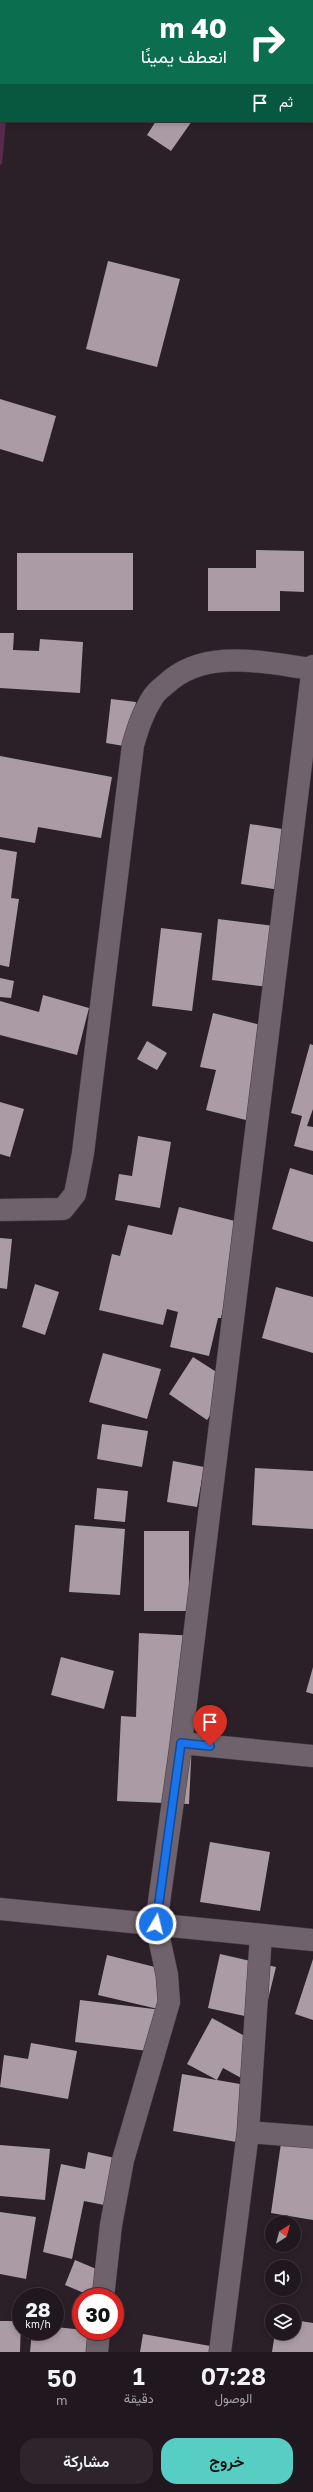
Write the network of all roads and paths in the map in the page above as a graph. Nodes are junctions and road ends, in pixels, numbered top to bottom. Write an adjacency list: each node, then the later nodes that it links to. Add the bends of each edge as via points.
1 (313, 668): 2 (street, via 223,660 187,670 170,680 154,695 142,717 133,745 83,1153 75,1194 63,1209); 3 (street)
2 (0, 1210)
3 (181, 1743): 4 (street); 6 (street)
4 (313, 1756)
5 (0, 1909): 6 (street)
6 (156, 1924): 7 (street); 11 (street, via 168,1975 169,2002 123,2160 110,2226)
7 (260, 1935): 8 (street); 9 (street)
8 (313, 1940)
9 (248, 2132): 10 (street); 14 (street)
10 (313, 2137)
11 (104, 2288)
12 (98, 2340): 13 (street)
13 (97, 2352)
14 (220, 2352)

